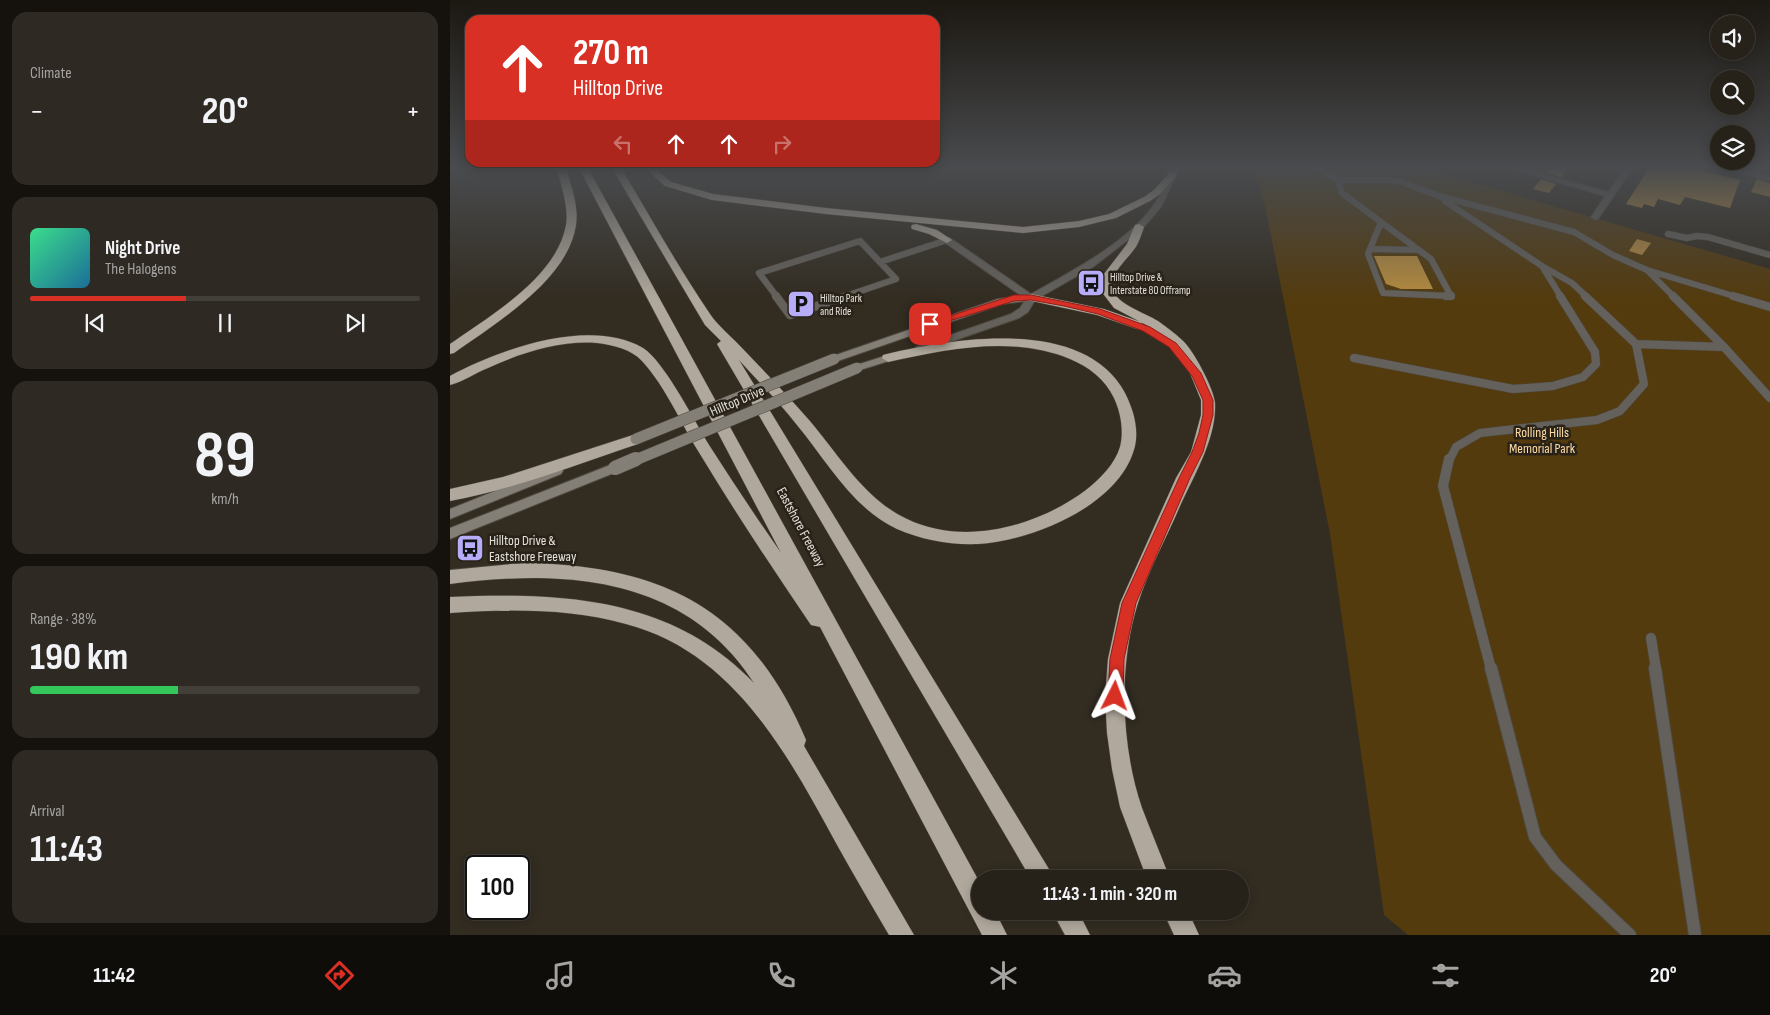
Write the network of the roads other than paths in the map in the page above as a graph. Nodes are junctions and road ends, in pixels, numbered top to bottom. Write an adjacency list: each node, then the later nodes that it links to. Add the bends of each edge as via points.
1 (570, 212): 28 (highway, via 570,232 562,250 541,278 518,300)
2 (607, 212): 41 (highway, Eastshore Freeway)
3 (643, 212): 25 (highway, Eastshore Freeway)
4 (829, 212): 16 (highway, via 924,229)
5 (832, 212): 6 (highway, via 998,229 1042,229 1088,223)
6 (1121, 212)
7 (1153, 212): 14 (street, Hilltop Drive)
8 (1367, 212): 13 (lane)
9 (1461, 212): 21 (lane)
10 (1497, 212): 22 (lane, via 1574,232)
11 (1598, 212): 12 (street)
12 (1595, 217)
13 (1381, 222): 17 (lane); 18 (lane)
14 (1139, 227): 23 (street, Hilltop Drive, via 1090,265); 31 (highway, via 1132,244 1110,274 1107,291 1118,305 1154,324 1179,343 1189,355)
15 (1668, 234): 19 (lane, via 1687,238 1708,237)
16 (947, 240): 20 (lane); 23 (street)
17 (1370, 249): 18 (lane); 18 (lane, via 1368,254 1383,293 1451,296 1431,259)
18 (1419, 250)
19 (1770, 255)
20 (880, 262): 20 (lane, via 860,241 759,273 790,315 896,279)
21 (1542, 266): 26 (lane, via 1572,283); 30 (lane, via 1595,352 1596,364 1583,378 1553,386 1513,389)
22 (1647, 270): 24 (lane); 27 (lane)
23 (1031, 298): 29 (street, Hilltop Drive, via 1024,310 1015,316); 31 (highway, via 1084,307 1133,323 1172,345); 34 (main road, Hilltop Drive, bridge, via 1000,301 834,359)
24 (1770, 307)
25 (706, 316): 29 (highway, via 868,499 884,514 924,532 950,537 977,537 1035,527 1087,499 1106,482 1127,446 1129,431 1122,400 1113,385 1095,368 1072,354 1008,341 961,345); 43 (highway, Eastshore Freeway)
26 (1636, 344): 27 (lane); 53 (lane, via 1644,384 1620,411 1597,420 1480,433 1462,440 1448,457 1443,486 1535,837 1556,865)
27 (1724, 347): 33 (lane)
28 (450, 350)
29 (888, 358): 37 (main road, Hilltop Drive, bridge)
30 (1354, 358)
31 (1197, 375): 44 (highway, via 1208,400 1204,433 1129,603 1117,659 1115,696 1122,769 1131,807)
32 (450, 381): 41 (highway, via 505,355 553,343 594,340 639,351 654,367 716,468)
33 (1770, 398)
34 (636, 439): 35 (highway, via 506,482); 36 (main road, Hilltop Drive)
35 (450, 495)
36 (450, 514)
37 (450, 534)
38 (450, 577): 42 (highway, via 510,570 588,574 645,587 704,616 725,634 765,682)
39 (450, 605): 42 (highway, via 565,604 629,617 684,638 729,671 750,693 791,745)
40 (1651, 638): 54 (lane)
41 (869, 699): 45 (highway, Eastshore Freeway)
42 (816, 785): 49 (highway)
43 (1039, 870)
44 (1156, 870)
45 (971, 890)
46 (987, 920): 50 (highway)
47 (1069, 920): 51 (highway)
48 (1180, 920): 52 (highway)
49 (902, 935)
50 (995, 935)
51 (1078, 935)
52 (1187, 935)
53 (1630, 935)
54 (1695, 935)

